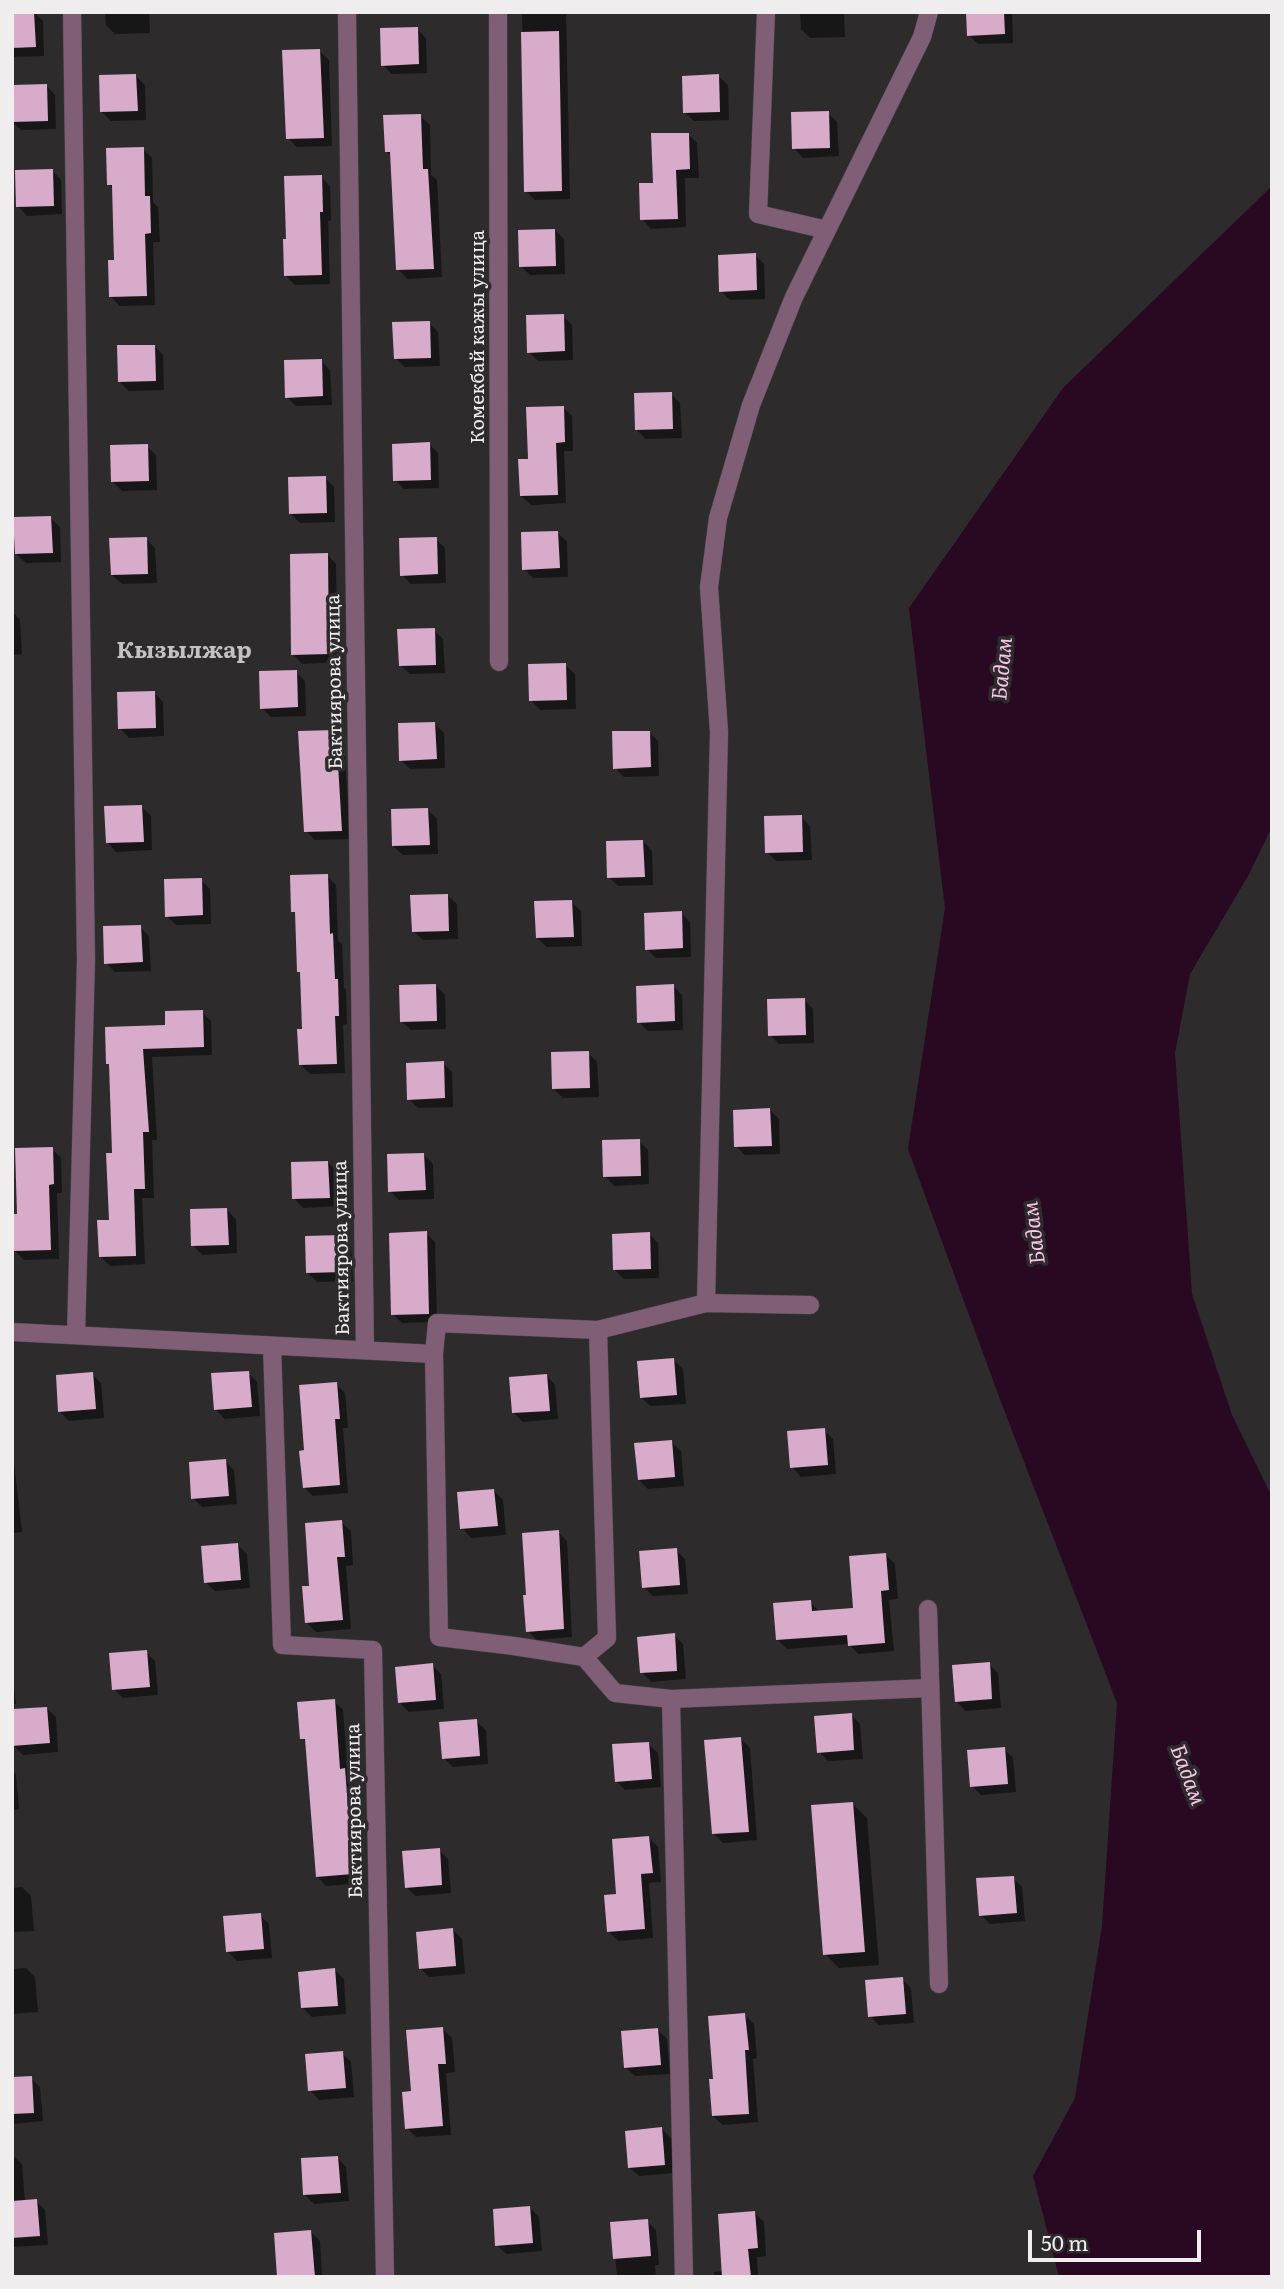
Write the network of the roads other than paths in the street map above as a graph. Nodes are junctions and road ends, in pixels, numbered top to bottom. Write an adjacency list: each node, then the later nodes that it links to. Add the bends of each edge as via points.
1 (72, 12): 12 (street, via 86,960)
2 (347, 12): 14 (street, Бактиярова улица)
3 (498, 12): 7 (street, Комекбай кажы улица)
4 (766, 12): 6 (street, via 758,214)
5 (929, 12): 6 (street, via 922,37)
6 (827, 230): 8 (street, via 794,297 751,405 718,518 709,587 719,732)
7 (499, 662)
8 (706, 1303): 9 (street); 10 (street)
9 (810, 1305)
10 (598, 1330): 15 (street, via 437,1323); 17 (street, via 607,1638)
11 (12, 1332): 12 (street)
12 (76, 1335): 13 (street)
13 (272, 1346): 14 (street); 21 (street, Бактиярова улица, via 282,1645 373,1650)
14 (365, 1350): 15 (street)
15 (434, 1354): 17 (street, via 439,1637)
16 (928, 1609): 18 (street)
17 (584, 1657): 19 (street, via 615,1693)
18 (930, 1688): 19 (street); 20 (street)
19 (671, 1699): 22 (street)
20 (939, 1984)
21 (385, 2277)
22 (684, 2277)

